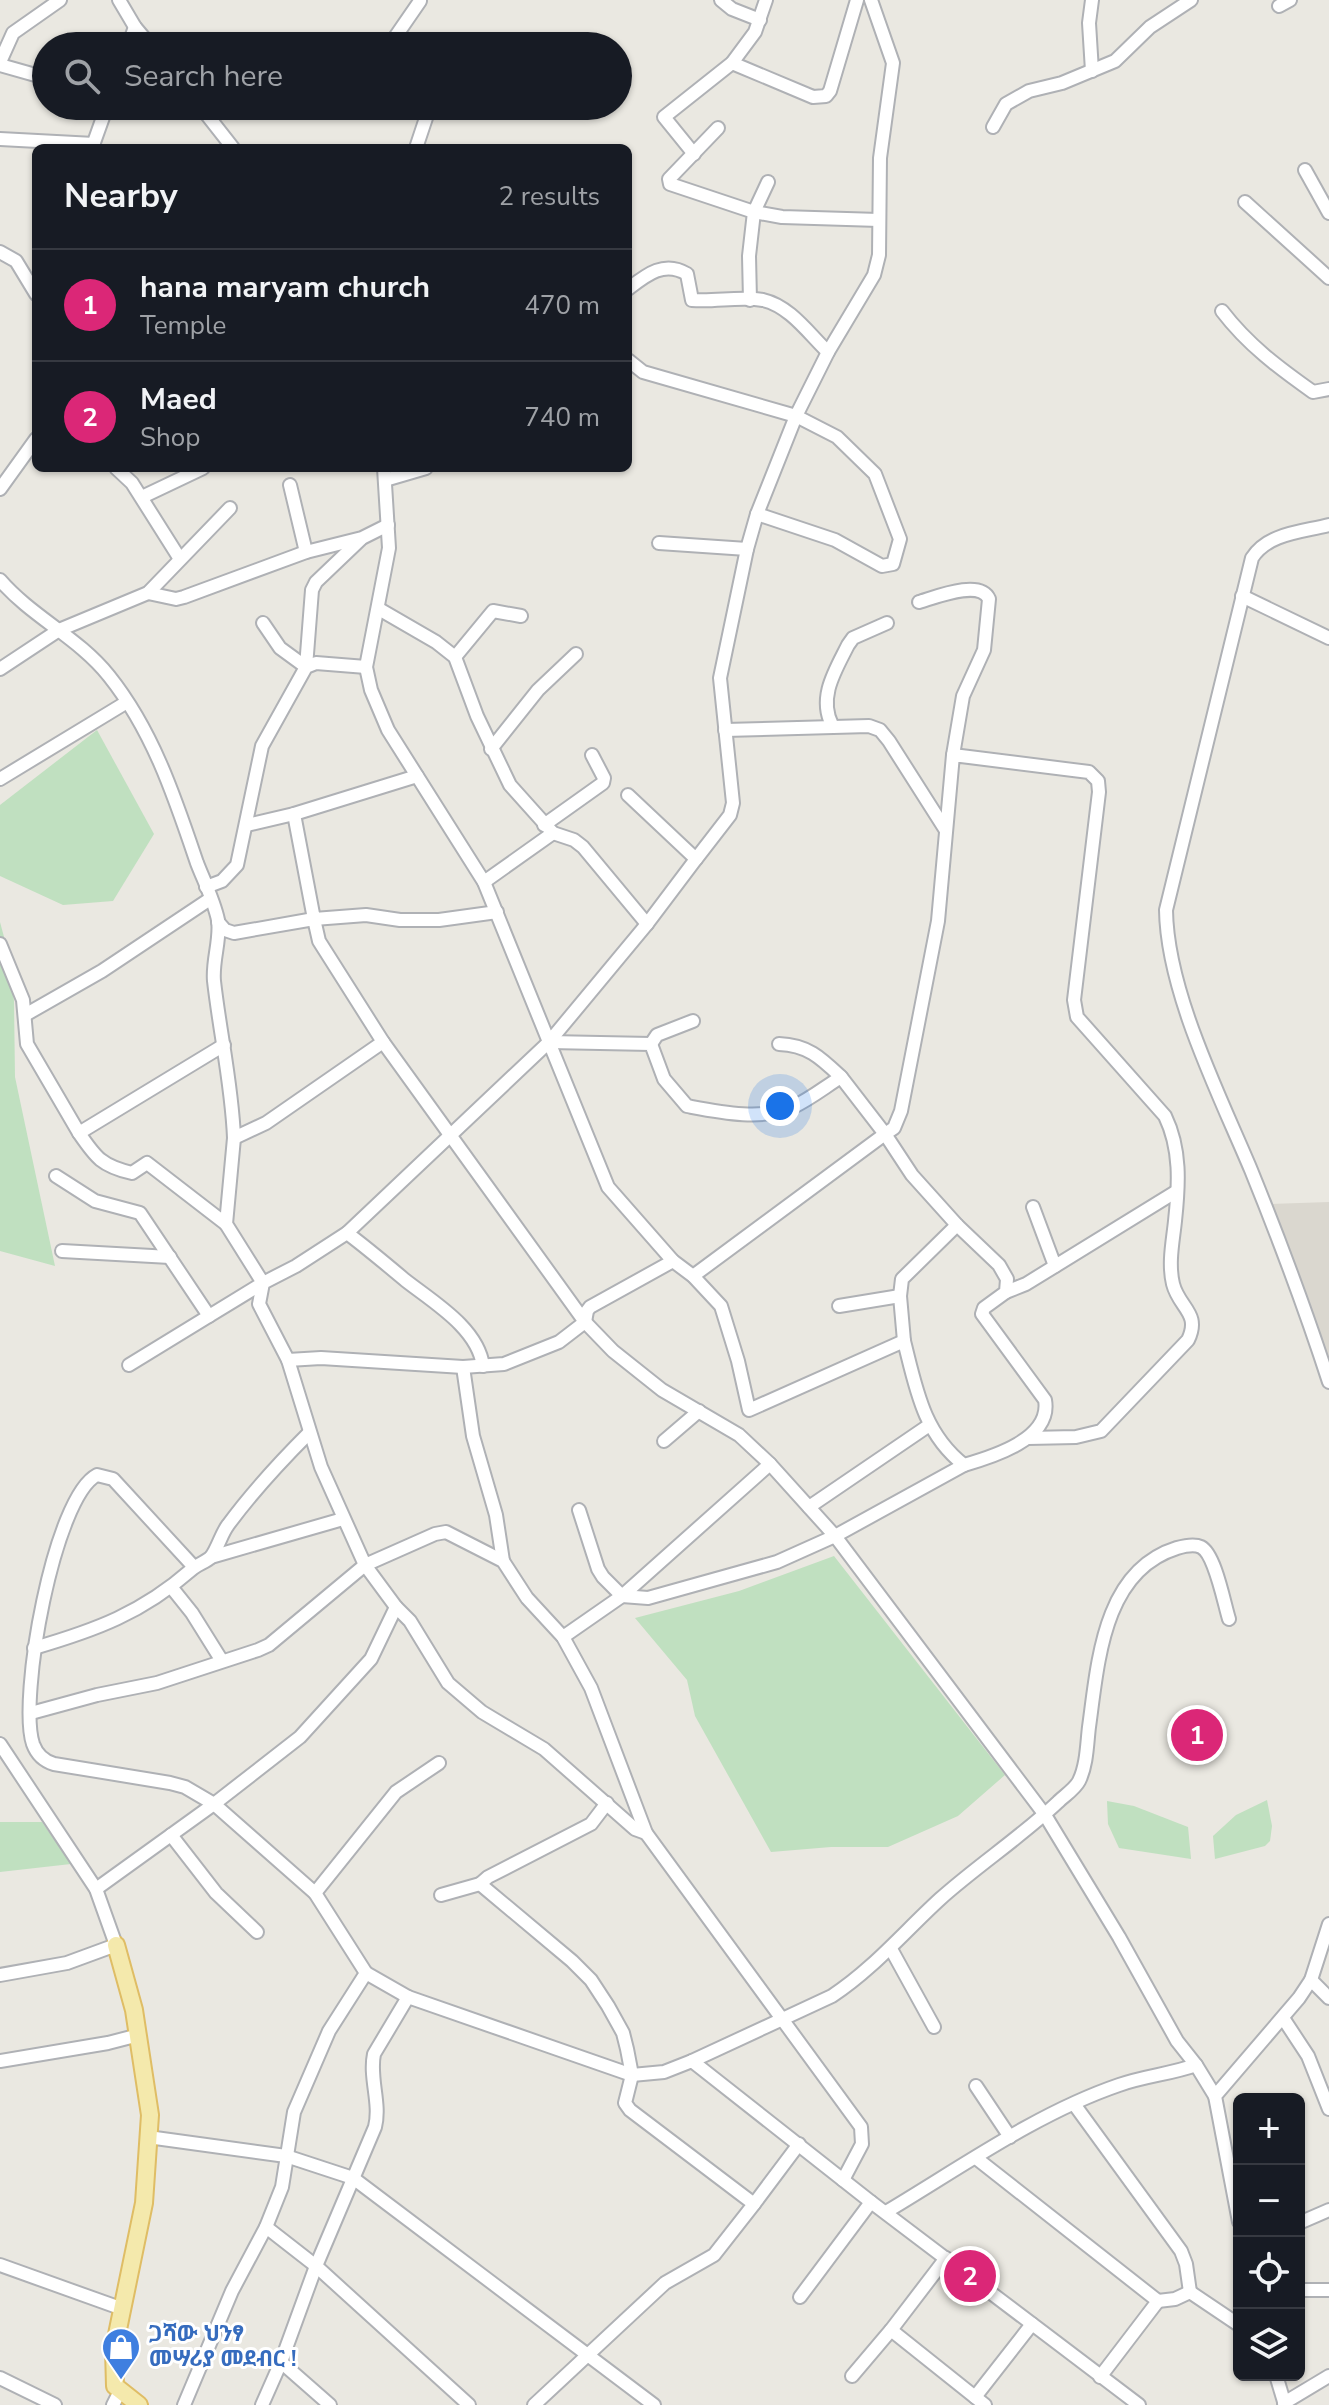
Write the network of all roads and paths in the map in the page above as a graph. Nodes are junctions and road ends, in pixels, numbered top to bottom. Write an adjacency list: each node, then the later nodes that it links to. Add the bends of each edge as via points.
1 (60, 0): 15 (street, via 13,33)
2 (119, 0): 11 (street)
3 (721, 0): 10 (street)
4 (766, 0): 10 (street)
5 (857, 0): 16 (street, via 826,96 813,97)
6 (871, 0): 35 (street, via 893,63 880,158)
7 (1092, 0): 17 (street)
8 (1191, 0): 17 (street, via 1139,36 1115,61)
9 (420, 1): 14 (street)
10 (760, 20): 16 (street)
11 (135, 27): 12 (street); 13 (street)
12 (133, 32)
13 (139, 32)
14 (399, 32)
15 (0, 63): 18 (street)
16 (732, 63): 29 (street, via 664,117)
17 (1092, 71): 22 (street, via 1006,104)
18 (32, 73)
19 (102, 120): 26 (street)
20 (215, 120): 27 (street)
21 (425, 120): 28 (street)
22 (993, 127)
23 (718, 128): 29 (street)
24 (0, 139): 25 (street)
25 (66, 144)
26 (94, 144)
27 (230, 144)
28 (417, 144)
29 (694, 154): 33 (street, via 670,184)
30 (1305, 170): 34 (street)
31 (768, 182): 33 (street)
32 (1245, 202): 37 (street)
33 (754, 212): 35 (street); 40 (street)
34 (1329, 213)
35 (879, 220): 42 (street, via 874,275)
36 (0, 252): 39 (street, via 16,261)
37 (1329, 278)
38 (632, 286): 40 (street, via 650,272 671,269 687,274 692,300)
39 (32, 287)
40 (750, 300): 42 (street, via 784,310)
41 (1222, 311): 44 (street, via 1238,333 1281,369 1313,392)
42 (828, 352): 45 (street)
43 (632, 363): 45 (street, via 643,372)
44 (1329, 389)
45 (796, 416): 54 (street); 54 (street, via 837,437 875,474 900,539 893,564 882,566 835,540)
46 (32, 445): 51 (street)
47 (120, 472): 52 (street)
48 (195, 472): 52 (street)
49 (384, 474): 55 (street)
50 (290, 485): 60 (street)
51 (0, 489)
52 (142, 497): 61 (street)
53 (230, 508): 61 (street)
54 (757, 514): 59 (street)
55 (388, 525): 57 (street); 66 (street)
56 (1329, 525): 64 (street, via 1260,546)
57 (362, 538): 60 (street); 74 (street, via 312,590)
58 (659, 543): 59 (street)
59 (747, 549): 79 (street, via 720,678)
60 (306, 552): 63 (street, via 184,597)
61 (180, 559): 63 (street)
62 (0, 580): 70 (street, via 37,617)
63 (148, 593): 70 (street)
64 (1242, 596): 71 (street); 132 (street, via 1170,891 1166,932 1204,1059)
65 (919, 602): 82 (street, via 981,589 989,599 984,650 963,696)
66 (379, 609): 73 (street); 75 (street)
67 (521, 616): 73 (street, via 489,613)
68 (263, 623): 74 (street, via 280,648)
69 (887, 623): 78 (street, via 848,645 827,693)
70 (59, 630): 76 (street); 77 (street, via 108,674)
71 (1329, 638)
72 (576, 654): 80 (street, via 538,690)
73 (455, 657): 80 (street)
74 (306, 667): 75 (street); 87 (street, via 262,746)
75 (366, 667): 83 (street, via 377,709)
76 (0, 669)
77 (127, 702): 84 (street); 92 (street, via 157,753)
78 (832, 725): 79 (street); 89 (street, via 880,730)
79 (725, 730): 90 (street, via 733,803 730,815)
80 (491, 749): 88 (street, via 510,785)
81 (592, 755): 88 (street, via 603,783)
82 (953, 755): 89 (street); 111 (street, via 1089,772 1098,781 1074,1000 1077,1017 1165,1116 1178,1156)
83 (417, 776): 86 (street); 91 (street)
84 (0, 779)
85 (628, 795): 90 (street)
86 (294, 814): 87 (street); 94 (street)
87 (247, 825): 92 (street, via 232,874)
88 (548, 829): 91 (street); 96 (street, via 583,847)
89 (945, 829): 108 (street, via 938,921 910,1065 898,1119)
90 (696, 859): 96 (street)
91 (484, 882): 93 (street)
92 (208, 893): 95 (street); 98 (street, via 102,971)
93 (497, 912): 94 (street, via 439,920 366,915); 101 (street)
94 (314, 919): 95 (street, via 234,933); 100 (street, via 319,941)
95 (218, 922): 104 (street, via 213,964)
96 (647, 924): 101 (street)
97 (0, 944): 98 (street)
98 (25, 1015): 106 (street, via 27,1044)
99 (693, 1021): 102 (street, via 657,1035)
100 (383, 1042): 107 (street); 109 (street, via 266,1123)
101 (549, 1042): 102 (street); 107 (street); 118 (street, via 608,1187)
102 (651, 1044): 105 (street, via 675,1094 687,1106 698,1108 733,1113 784,1110)
103 (779, 1044): 105 (street, via 810,1050)
104 (224, 1045): 106 (street); 109 (street)
105 (841, 1077): 108 (street)
106 (79, 1133): 113 (street, via 103,1164 132,1173 147,1163)
107 (450, 1134): 115 (street); 126 (street)
108 (885, 1134): 114 (street, via 912,1175); 120 (street)
109 (234, 1138): 113 (street)
110 (56, 1176): 117 (street, via 95,1201 140,1213)
111 (1177, 1191): 119 (street); 138 (street, via 1173,1284 1193,1318 1188,1340 1101,1431)
112 (1033, 1207): 119 (street)
113 (226, 1224): 121 (street)
114 (957, 1225): 122 (street, via 999,1265 1007,1279); 123 (street, via 907,1271)
115 (347, 1233): 121 (street); 130 (street, via 462,1327 478,1347)
116 (62, 1251): 117 (street)
117 (170, 1257): 125 (street)
118 (673, 1261): 120 (street); 126 (street, via 590,1307)
119 (1055, 1266): 122 (street)
120 (693, 1276): 133 (street, via 721,1306)
121 (263, 1283): 125 (street); 128 (street, via 259,1304)
122 (1006, 1292): 138 (street, via 982,1314 1045,1400 1044,1415)
123 (900, 1296): 124 (street); 127 (street)
124 (839, 1306)
125 (209, 1316): 129 (street)
126 (585, 1322): 130 (street, via 526,1357); 134 (street, via 637,1372)
127 (904, 1341): 133 (street); 135 (street)
128 (288, 1360): 131 (street); 136 (street)
129 (129, 1365)
130 (483, 1366): 131 (street)
131 (463, 1367): 147 (street, via 473,1436)
132 (1329, 1382)
133 (749, 1410): 137 (street)
134 (699, 1411): 137 (street); 139 (street)
135 (928, 1426): 141 (street); 142 (street)
136 (309, 1433): 144 (street); 146 (street, via 258,1484)
137 (739, 1435): 140 (street)
138 (1028, 1438): 141 (street)
139 (664, 1441)
140 (770, 1464): 142 (street); 151 (street)
141 (964, 1465): 145 (street)
142 (809, 1507): 145 (street)
143 (579, 1510): 151 (street, via 598,1569)
144 (343, 1519): 146 (street); 148 (street)
145 (835, 1536): 151 (street, via 739,1573 648,1598); 162 (street)
146 (211, 1557): 149 (street)
147 (503, 1561): 148 (street, via 446,1532); 154 (street, via 527,1598)
148 (365, 1565): 152 (street); 156 (street, via 269,1645)
149 (194, 1567): 150 (street); 155 (street, via 113,1479 93,1477 85,1483 55,1552)
150 (172, 1588): 155 (street, via 113,1622); 156 (street)
151 (622, 1596): 154 (street)
152 (396, 1607): 160 (street, via 448,1683 544,1749); 161 (street, via 371,1659 324,1713)
153 (1229, 1619): 162 (street, via 1212,1559 1197,1545 1153,1557 1127,1582 1110,1614 1079,1781)
154 (563, 1637): 163 (street, via 591,1688)
155 (34, 1648): 157 (street)
156 (222, 1661): 157 (street, via 157,1683)
157 (31, 1713): 161 (street, via 32,1741 45,1761 170,1783)
158 (0, 1744): 166 (street)
159 (439, 1763): 167 (street, via 396,1792)
160 (607, 1803): 163 (street); 165 (street, via 591,1824)
161 (214, 1804): 164 (street); 167 (street)
162 (1045, 1815): 172 (street, via 940,1899); 184 (street)
163 (646, 1833): 178 (street)
164 (171, 1835): 166 (street); 170 (street, via 216,1893)
165 (480, 1884): 168 (street); 185 (street, via 591,1980 623,2033)
166 (96, 1889): 171 (street)
167 (315, 1893): 173 (street)
168 (441, 1895)
169 (1329, 1924): 175 (street)
170 (257, 1932)
171 (116, 1945): 174 (street, via 67,1963); 181 (main road)
172 (891, 1949): 178 (street, via 832,1996); 180 (street)
173 (366, 1973): 176 (street); 193 (street, via 329,2031 294,2112)
174 (0, 1975)
175 (1311, 1980): 177 (street); 179 (street)
176 (408, 1997): 185 (street); 195 (street, via 374,2054 377,2117)
177 (1329, 1998)
178 (781, 2018): 183 (street); 196 (street, via 861,2127 862,2144)
179 (1283, 2018): 187 (street); 189 (street, via 1308,2056)
180 (934, 2027)
181 (139, 2035): 182 (street); 190 (main road)
182 (0, 2061)
183 (692, 2061): 185 (street, via 664,2072); 192 (street)
184 (1196, 2065): 187 (street); 188 (street, via 1116,2085)
185 (632, 2075): 199 (street, via 625,2103 630,2110)
186 (976, 2086): 191 (street)
187 (1215, 2096): 197 (street)
188 (1074, 2104): 191 (street); 209 (street, via 1181,2251)
189 (1329, 2109)
190 (148, 2137): 193 (street); 212 (main road, via 144,2203)
191 (1010, 2137): 194 (street)
192 (799, 2144): 196 (street); 199 (street)
193 (286, 2156): 195 (street); 203 (street, via 282,2187)
194 (976, 2158): 201 (street); 211 (street)
195 (353, 2178): 206 (street); 216 (street)
196 (843, 2180): 198 (street)
197 (1233, 2190)
198 (871, 2202): 201 (street); 210 (street)
199 (754, 2204): 216 (street, via 714,2255 677,2275)
200 (1329, 2210): 202 (street)
201 (886, 2212): 204 (street)
202 (1305, 2220)
203 (266, 2227): 206 (street); 229 (street, via 232,2291)
204 (946, 2258): 214 (street); 215 (street)
205 (0, 2265): 212 (street)
206 (316, 2266): 217 (street); 232 (street)
207 (1305, 2290): 208 (street)
208 (1329, 2290)
209 (1190, 2292): 211 (street); 213 (street)
210 (800, 2297)
211 (1158, 2301): 220 (street)
212 (123, 2309): 224 (main road, via 114,2349)
213 (1233, 2321)
214 (1032, 2324): 220 (street); 225 (street)
215 (891, 2330): 218 (street); 225 (street)
216 (587, 2355): 233 (street); 234 (street)
217 (281, 2362): 230 (street); 231 (street)
218 (852, 2376)
219 (1329, 2376): 226 (street)
220 (1100, 2377): 223 (street)
221 (0, 2378): 227 (street)
222 (1278, 2381): 226 (street)
223 (1124, 2393): 235 (street); 236 (street)
224 (116, 2398): 228 (main road)
225 (980, 2401)
226 (1284, 2404)
227 (55, 2405)
228 (139, 2405)
229 (184, 2405)
230 (262, 2405)
231 (330, 2405)
232 (469, 2405)
233 (534, 2405)
234 (654, 2405)
235 (1115, 2405)
236 (1139, 2405)

